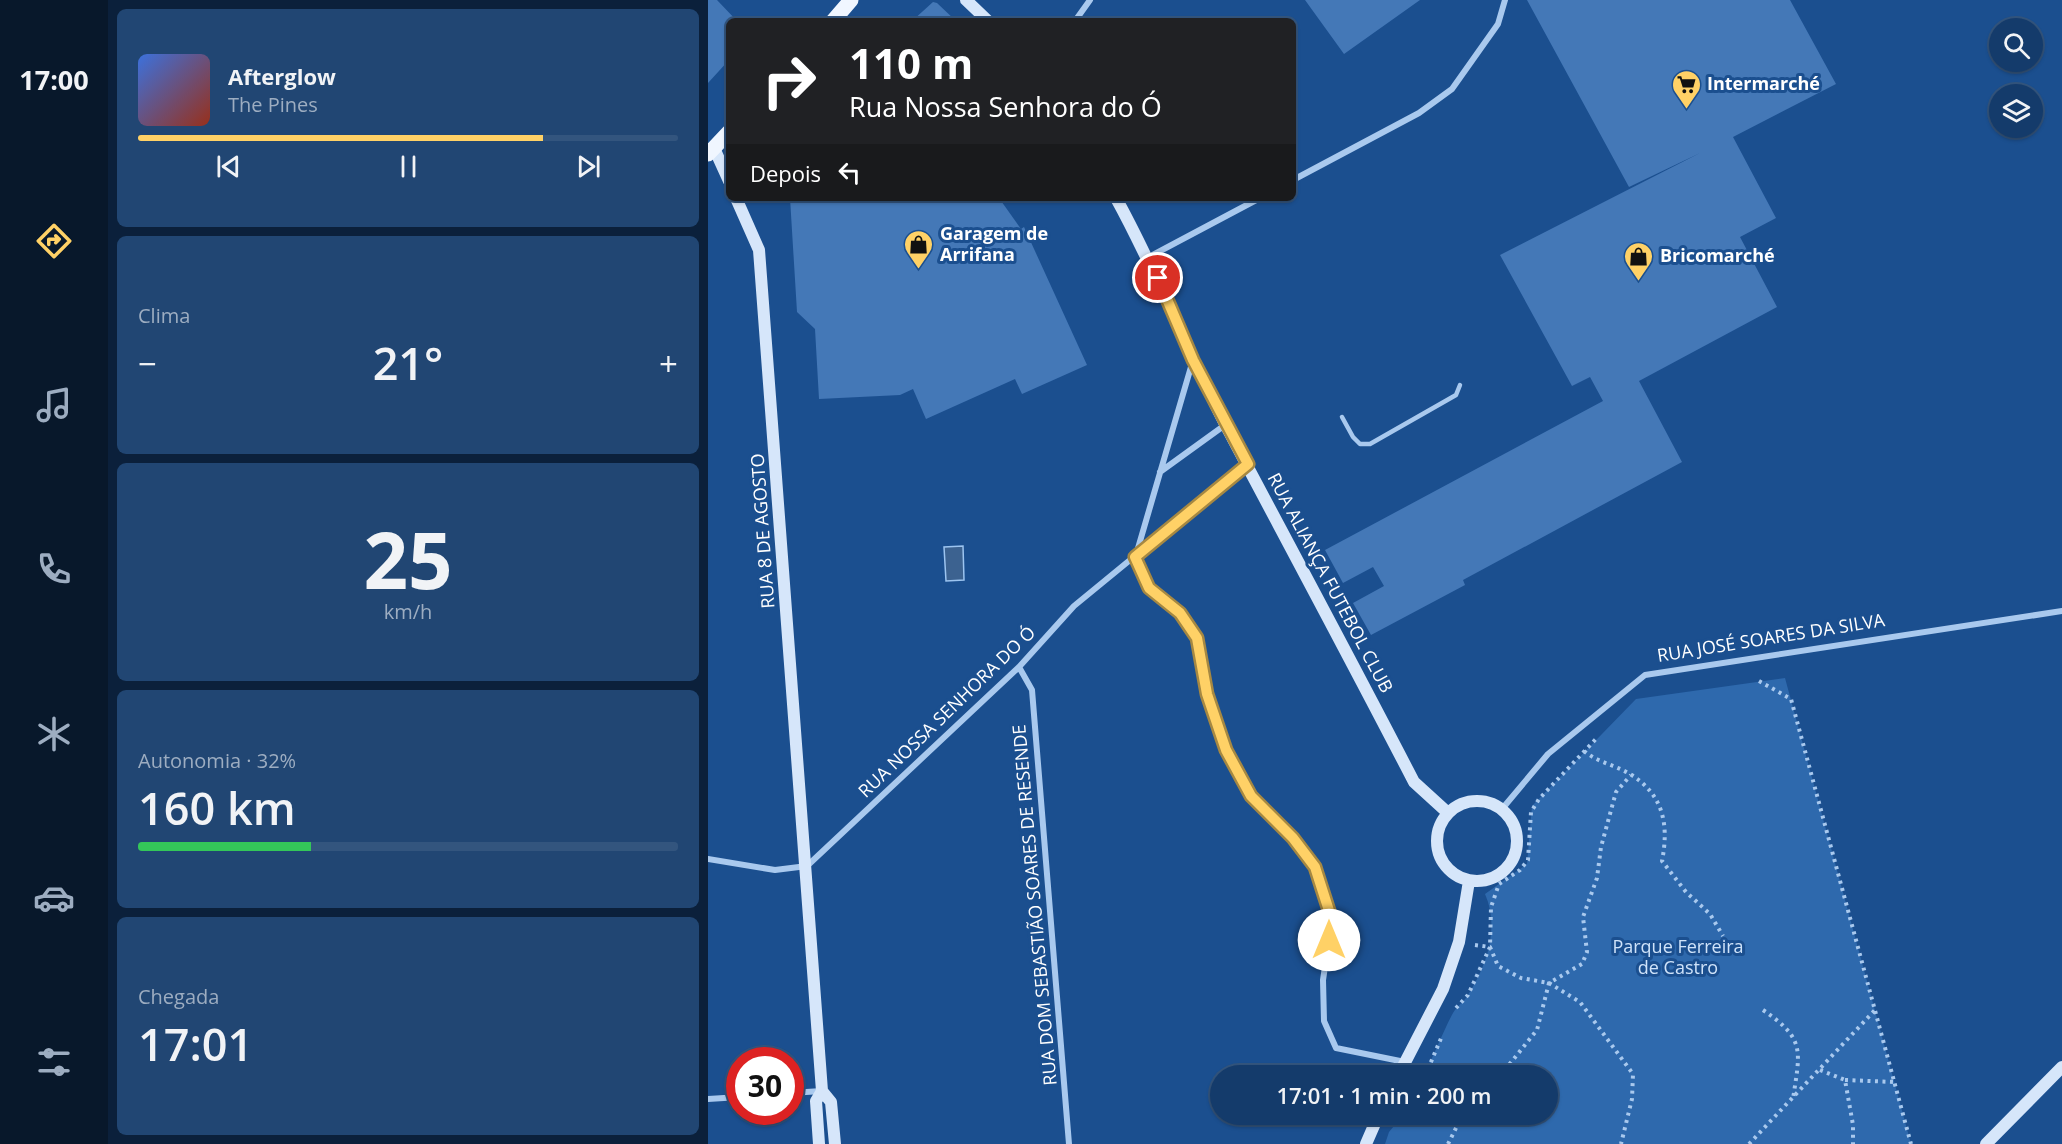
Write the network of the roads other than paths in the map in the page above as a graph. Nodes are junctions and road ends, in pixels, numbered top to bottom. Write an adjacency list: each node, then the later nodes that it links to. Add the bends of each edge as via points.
1 (851, 0): 5 (main road)
2 (966, 0): 6 (street)
3 (1090, 0): 7 (street)
4 (1505, 0): 11 (street, via 1498,24 1452,89 1419,113)
5 (835, 18)
6 (985, 18)
7 (1077, 18)
8 (726, 135): 9 (main road)
9 (711, 151): 10 (street)
10 (726, 176)
11 (1296, 178)
12 (737, 201): 28 (street, RUA 8 DE AGOSTO, via 759,250)
13 (1118, 201): 15 (street, RUA ALIANÇA FUTEBOL CLUB)
14 (1254, 201): 15 (street)
15 (1149, 257): 16 (street, RUA ALIANÇA FUTEBOL CLUB)
16 (1193, 360): 19 (street, RUA ALIANÇA FUTEBOL CLUB); 21 (street)
17 (1460, 385): 18 (lane, via 1456,395 1371,444 1360,444)
18 (1341, 417)
19 (1226, 425): 20 (street, RUA ALIANÇA FUTEBOL CLUB); 21 (street)
20 (1248, 464): 22 (street, RUA NOSSA SENHORA DO Ó); 26 (street, RUA ALIANÇA FUTEBOL CLUB, via 1414,782)
21 (1161, 472): 22 (street)
22 (1135, 557): 24 (street, RUA NOSSA SENHORA DO Ó, via 1074,606); 30 (street, via 1149,588 1180,613 1197,638 1207,694 1226,750 1251,796 1293,838 1315,867 1332,920 1323,981 1324,1021 1336,1048)
23 (2062, 611): 25 (street, RUA JOSÉ SOARES DA SILVA, via 1646,675 1548,754)
24 (1019, 668): 28 (street, RUA NOSSA SENHORA DO Ó); 40 (street, RUA DOM SEBASTIÃO SOARES DE RESENDE, via 1032,690)
25 (1502, 809): 26 (street, via 1469,801); 29 (street, via 1516,831 1518,845 1514,858 1496,877)
26 (1448, 813): 29 (street, via 1440,824 1437,849 1448,870)
27 (708, 859): 28 (street, via 775,870)
28 (807, 866): 33 (street, RUA 8 DE AGOSTO)
29 (1469, 881): 30 (street, via 1459,942 1443,989)
30 (1405, 1062): 31 (street)
31 (1404, 1065)
32 (2062, 1067): 42 (street)
33 (822, 1091): 34 (street); 38 (street, via 816,1101); 39 (street, via 831,1102)
34 (804, 1092)
35 (726, 1098): 36 (street)
36 (708, 1099)
37 (1374, 1125): 41 (street)
38 (819, 1144)
39 (835, 1144)
40 (1069, 1144)
41 (1365, 1144)
42 (1986, 1144)

